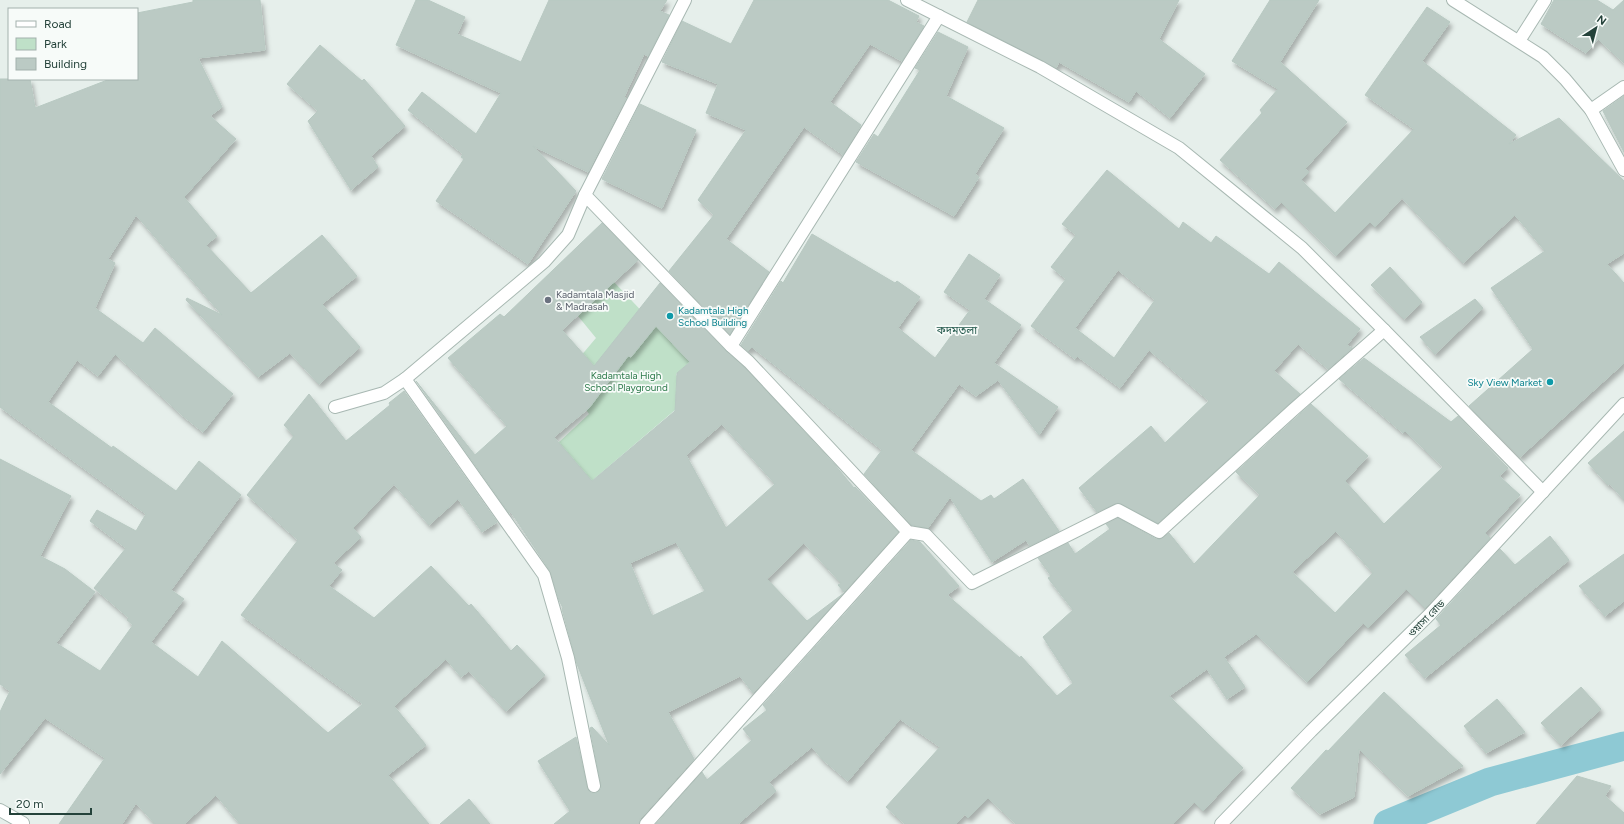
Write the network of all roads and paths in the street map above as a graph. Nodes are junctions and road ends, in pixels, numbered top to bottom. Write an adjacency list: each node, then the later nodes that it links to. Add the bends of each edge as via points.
1 (685, 0): 10 (street)
2 (906, 0): 5 (street)
3 (1453, 0): 6 (street)
4 (1545, 0): 6 (street)
5 (938, 16): 11 (street, via 1040,67 1179,148 1302,248); 12 (street)
6 (1519, 41): 8 (street, via 1543,57)
7 (1624, 87): 8 (street)
8 (1591, 110): 9 (street)
9 (1624, 170)
10 (585, 195): 12 (street); 13 (street, via 568,235 544,262)
11 (1384, 330): 16 (street); 17 (street, via 1159,532 1118,510 972,583 926,535)
12 (731, 346): 17 (street, via 749,362)
13 (405, 379): 15 (street, via 384,393); 18 (street, via 544,575 568,658)
14 (1624, 404): 16 (street, ওয়াসা রোড)
15 (335, 407)
16 (1543, 492): 22 (street, ওয়াসা রোড, via 1430,614)
17 (908, 532): 21 (street)
18 (594, 786)
19 (0, 810): 20 (street)
20 (23, 823)
21 (646, 824)
22 (1221, 824)

